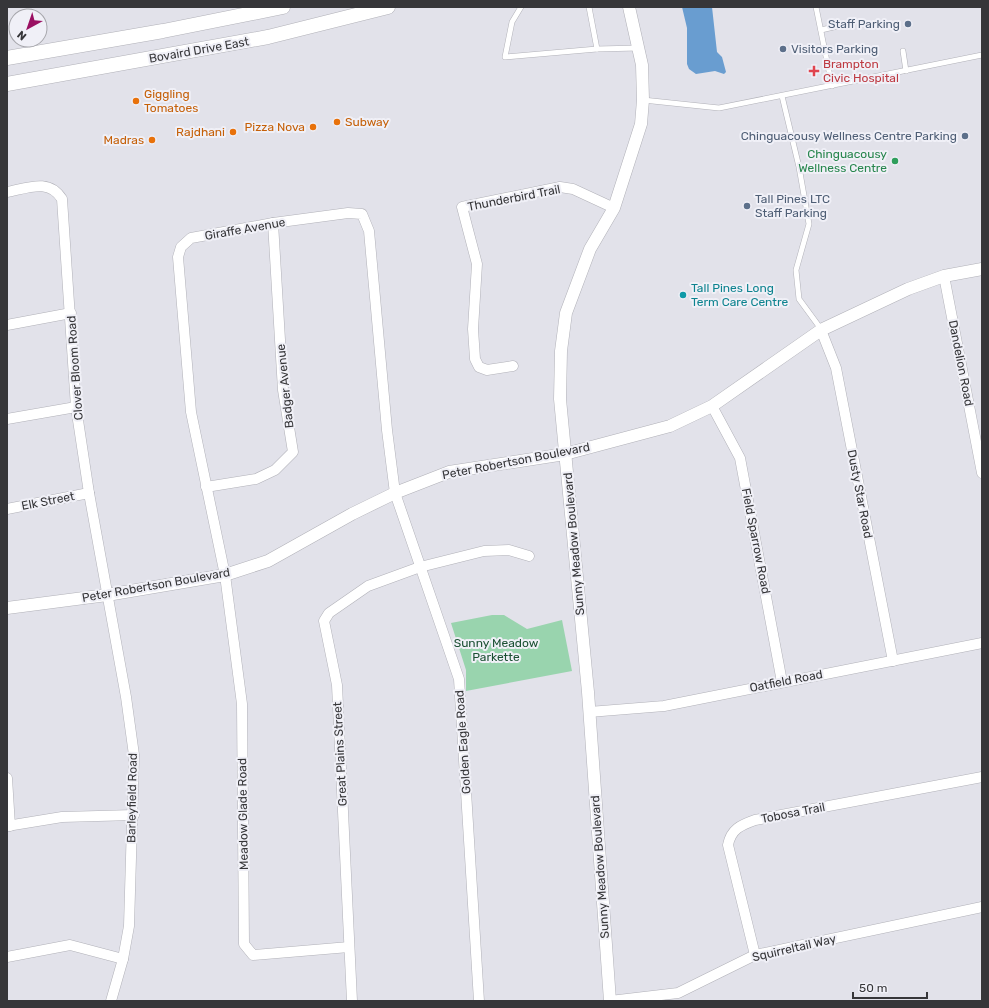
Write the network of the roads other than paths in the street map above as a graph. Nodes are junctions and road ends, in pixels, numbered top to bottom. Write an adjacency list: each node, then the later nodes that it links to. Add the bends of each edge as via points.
1 (283, 7): 13 (main road, Bovaird Drive East)
2 (388, 7): 15 (main road, Bovaird Drive East, via 268,37)
3 (521, 7): 10 (lane, via 512,22 505,57)
4 (589, 7): 10 (lane)
5 (629, 7): 9 (street, Sunny Meadow Boulevard)
6 (816, 7): 8 (lane)
7 (838, 26): 8 (lane)
8 (821, 30): 16 (lane)
9 (639, 48): 10 (lane); 18 (street, Sunny Meadow Boulevard)
10 (597, 49)
11 (903, 51): 14 (lane)
12 (982, 55): 14 (lane)
13 (7, 58)
14 (906, 70): 16 (lane)
15 (7, 84)
16 (832, 86): 17 (lane)
17 (782, 96): 18 (lane, via 719,108); 26 (lane, via 809,224 796,270 799,298)
18 (643, 100): 20 (street, Sunny Meadow Boulevard, via 633,151)
19 (7, 192): 24 (street, Clover Bloom Road, via 45,186 57,191 62,200)
20 (614, 208): 27 (street, Thunderbird Trail, via 573,189 560,188 462,207 477,264 473,329 475,359 480,367 487,370); 31 (street, Sunny Meadow Boulevard, via 590,249 566,314 561,351 560,399)
21 (273, 223): 33 (street, Badger Avenue, via 283,390 293,452 275,470 256,479); 33 (street, Giraffe Avenue, via 191,238 181,247 178,256 191,412); 35 (street, Giraffe Avenue, via 348,212 362,214 369,231)
22 (982, 269): 23 (street, Peter Robertson Boulevard)
23 (944, 276): 26 (street, Peter Robertson Boulevard, via 888,296); 32 (street, Dandelion Road)
24 (71, 312): 25 (street); 29 (street, Clover Bloom Road)
25 (7, 325)
26 (821, 330): 28 (street, Peter Robertson Boulevard); 43 (street, Dusty Star Road, via 836,368)
27 (513, 366)
28 (712, 406): 31 (street, Peter Robertson Boulevard, via 670,426); 44 (street, Field Sparrow Road, via 740,458)
29 (76, 407): 30 (street); 34 (street, Clover Bloom Road)
30 (7, 419)
31 (565, 454): 35 (street, Peter Robertson Boulevard, via 448,472); 45 (street, Sunny Meadow Boulevard)
32 (982, 473)
33 (206, 487): 39 (street, Giraffe Avenue)
34 (89, 493): 36 (street, Elk Street); 40 (street, Clover Bloom Road)
35 (395, 493): 38 (street, Golden Eagle Road); 39 (street, Peter Robertson Boulevard, via 268,561)
36 (7, 509)
37 (529, 556): 38 (street, Great Plains Street, via 509,550 484,551)
38 (420, 567): 51 (street, Great Plains Street, via 368,586 329,613 324,621 337,685); 57 (street, Golden Eagle Road, via 459,679)
39 (224, 575): 40 (street, Peter Robertson Boulevard); 51 (street, Meadow Glade Road, via 242,704 244,944 253,955)
40 (107, 596): 41 (street, Peter Robertson Boulevard); 48 (street, Barleyfield Road, via 134,755)
41 (7, 608)
42 (982, 643): 43 (street, Oatfield Road)
43 (893, 661): 44 (street, Oatfield Road)
44 (782, 682): 45 (street, Oatfield Road, via 664,706)
45 (589, 712): 58 (street, Sunny Meadow Boulevard)
46 (982, 777): 52 (street, Tobosa Trail, via 740,825 729,837 728,845)
47 (7, 778): 49 (street)
48 (134, 815): 49 (street, via 62,817); 54 (street, Barleyfield Road, via 128,926)
49 (9, 826)
50 (982, 907): 52 (street, Squirreltail Way)
51 (349, 947): 56 (street, Great Plains Street)
52 (755, 955): 58 (street, Squirreltail Way, via 678,993)
53 (7, 957): 54 (street, via 70,945)
54 (123, 959): 55 (street, Barleyfield Road)
55 (111, 1001)
56 (352, 1001)
57 (479, 1001)
58 (610, 1001)

